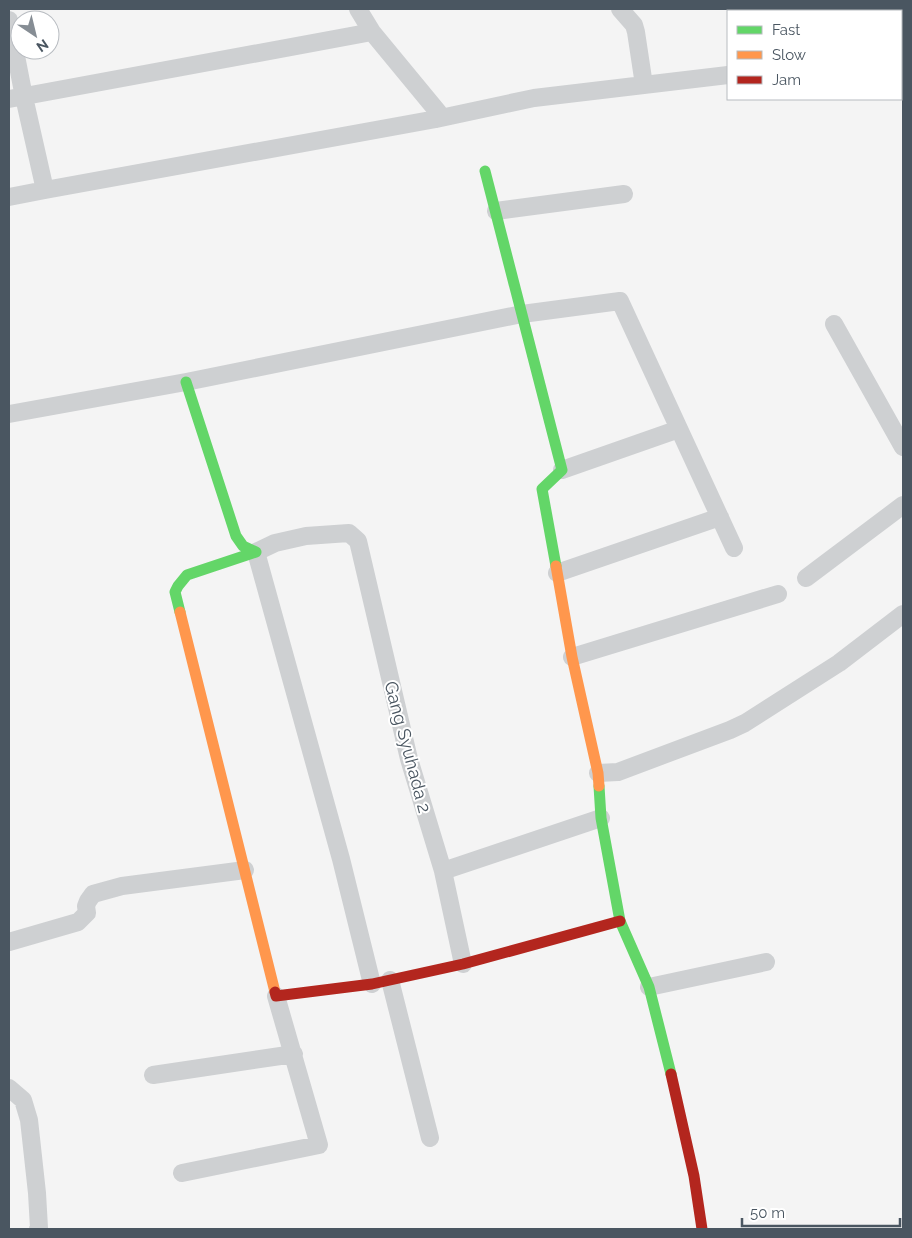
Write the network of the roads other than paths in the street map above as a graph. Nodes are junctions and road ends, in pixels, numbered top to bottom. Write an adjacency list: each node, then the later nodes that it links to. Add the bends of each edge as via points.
1 (358, 9): 4 (street)
2 (620, 9): 6 (street, via 634,25)
3 (9, 20): 7 (street)
4 (372, 32): 7 (street); 8 (street, via 438,112)
5 (727, 74): 6 (street)
6 (644, 85): 8 (street, via 534,98)
7 (16, 98): 10 (street)
8 (436, 119): 10 (street)
9 (485, 171): 13 (street)
10 (45, 190): 12 (street)
11 (624, 194): 13 (street)
12 (9, 197)
13 (496, 211): 14 (street)
14 (522, 314): 16 (street); 18 (street, via 620,301); 20 (street)
15 (834, 324): 19 (street)
16 (186, 382): 17 (street); 24 (street, via 236,536 243,546)
17 (9, 414)
18 (679, 430): 20 (street); 22 (street)
19 (903, 448)
20 (562, 470): 25 (street, via 542,489)
21 (903, 505): 26 (street)
22 (720, 517): 23 (street); 25 (street)
23 (734, 548)
24 (256, 552): 32 (street, via 187,575 175,592); 33 (street, Gang Syuhada 2, via 275,543 306,536 349,533 358,540 408,759); 39 (street)
25 (557, 573): 29 (street)
26 (806, 578)
27 (778, 594): 29 (street)
28 (903, 614): 30 (street, via 838,663 745,723 618,772)
29 (572, 657): 30 (street)
30 (598, 773): 31 (street)
31 (601, 818): 33 (street); 34 (street)
32 (244, 870): 35 (street, via 122,886 93,894 86,906 87,913 78,922); 41 (street)
33 (443, 871): 37 (street, Gang Syuhada 2)
34 (620, 921): 37 (street); 40 (street)
35 (9, 942)
36 (766, 962): 40 (street)
37 (463, 964): 38 (street)
38 (390, 980): 39 (street); 45 (street)
39 (372, 984): 41 (street)
40 (649, 987): 48 (street, via 694,1176)
41 (276, 996): 42 (street)
42 (294, 1054): 43 (street); 46 (street, via 319,1145)
43 (153, 1075)
44 (9, 1088): 47 (street, via 23,1100 29,1120)
45 (430, 1138)
46 (182, 1174)
47 (38, 1229)
48 (702, 1229)

